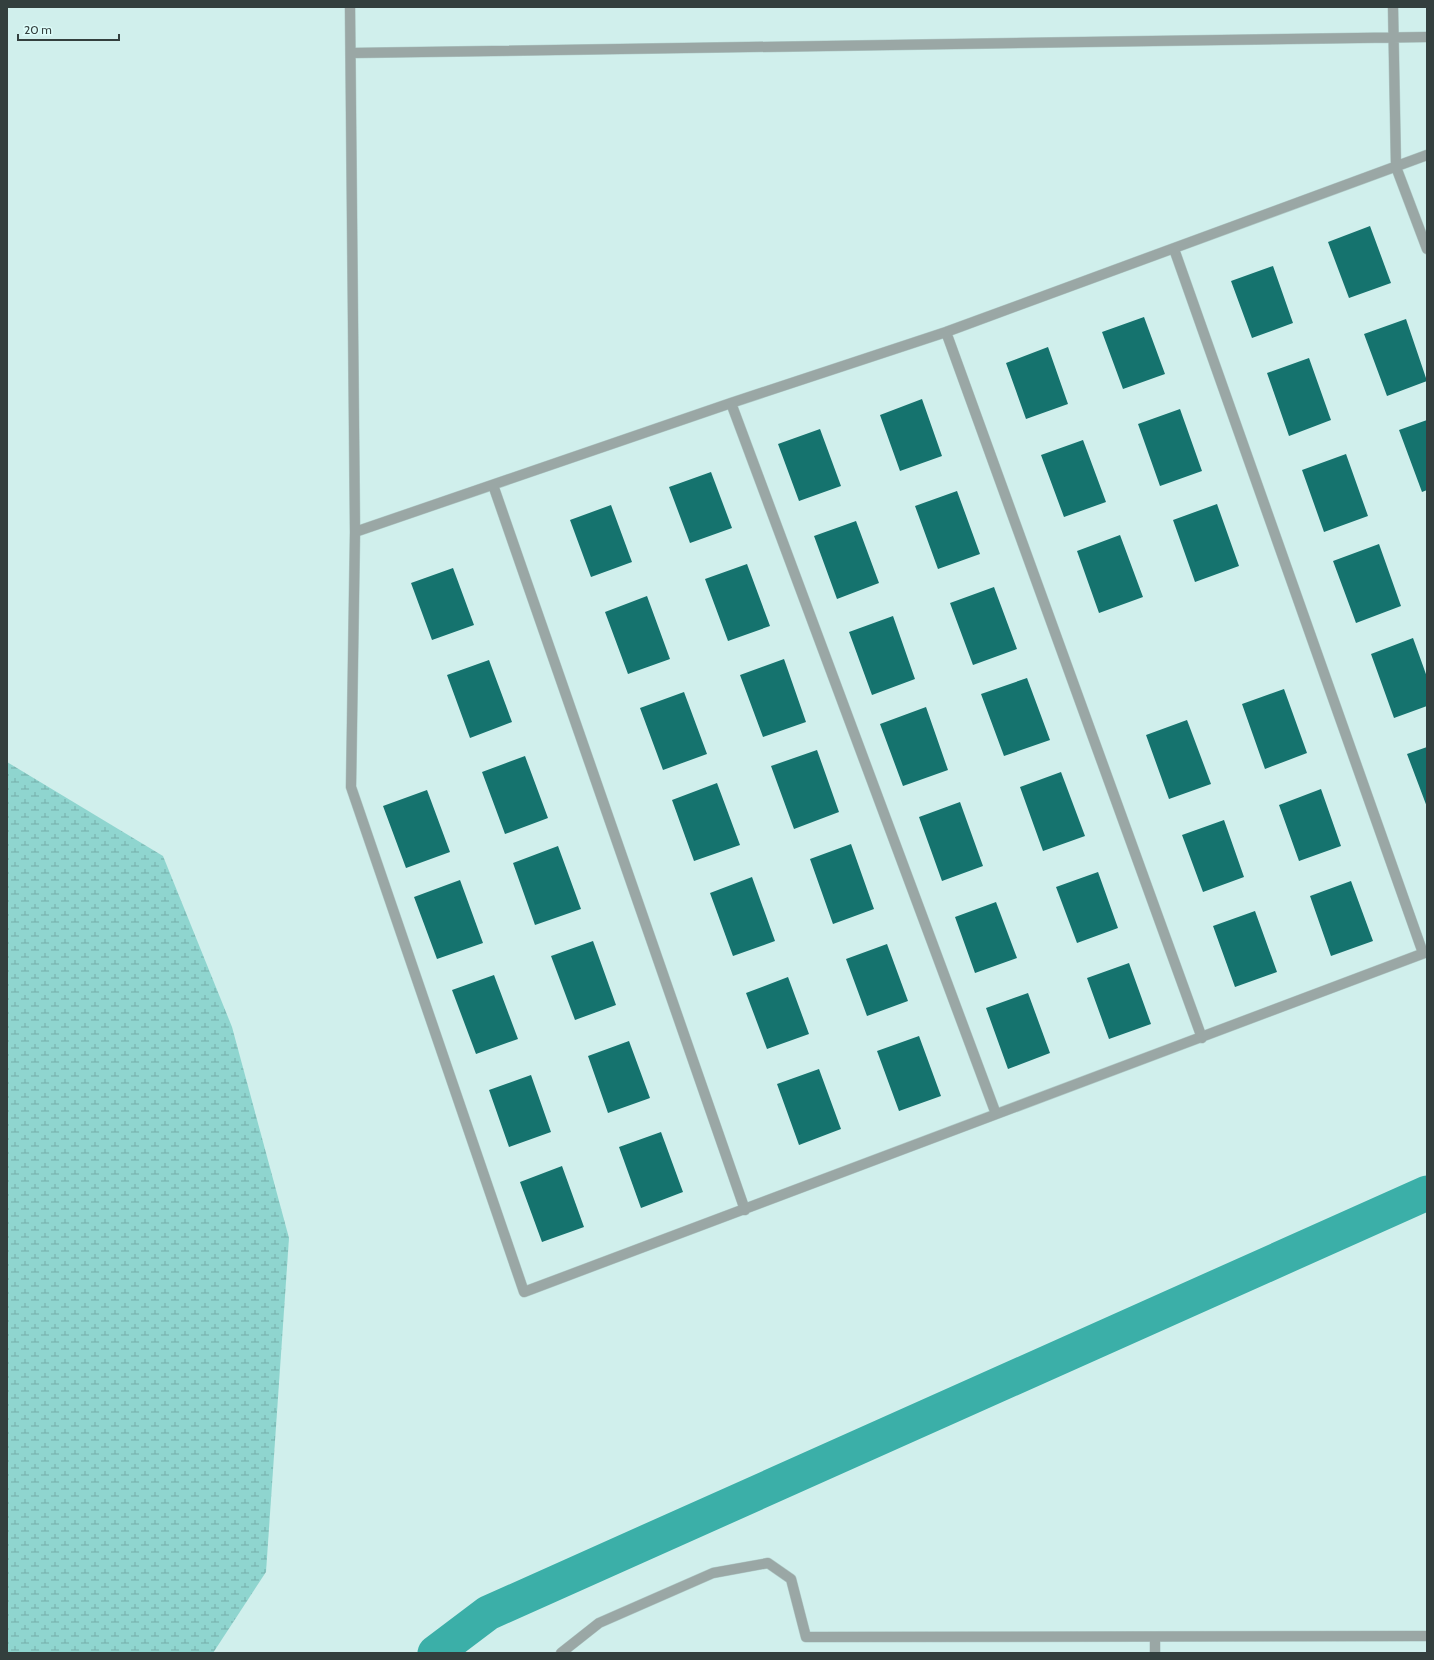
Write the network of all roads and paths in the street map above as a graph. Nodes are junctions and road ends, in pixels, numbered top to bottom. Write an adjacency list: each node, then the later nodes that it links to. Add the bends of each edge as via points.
1 (350, 7): 5 (street)
2 (1393, 7): 4 (street)
3 (1427, 37): 4 (street)
4 (1393, 38): 5 (street); 7 (street)
5 (351, 53): 13 (street)
6 (1427, 155): 7 (street)
7 (1396, 167): 8 (street); 9 (street)
8 (1174, 249): 10 (street); 14 (street)
9 (1427, 249)
10 (946, 332): 11 (street); 15 (street)
11 (731, 403): 12 (street); 16 (street)
12 (493, 485): 13 (street); 17 (street)
13 (355, 532): 17 (street, via 351,786 524,1292)
14 (1425, 952): 15 (street)
15 (1202, 1038): 16 (street)
16 (996, 1114): 17 (street)
17 (745, 1210)
18 (1427, 1636): 19 (street)
19 (1155, 1637): 20 (street, via 806,1637 791,1579 768,1563 713,1573 599,1623); 21 (street)
20 (561, 1653)
21 (1155, 1653)

